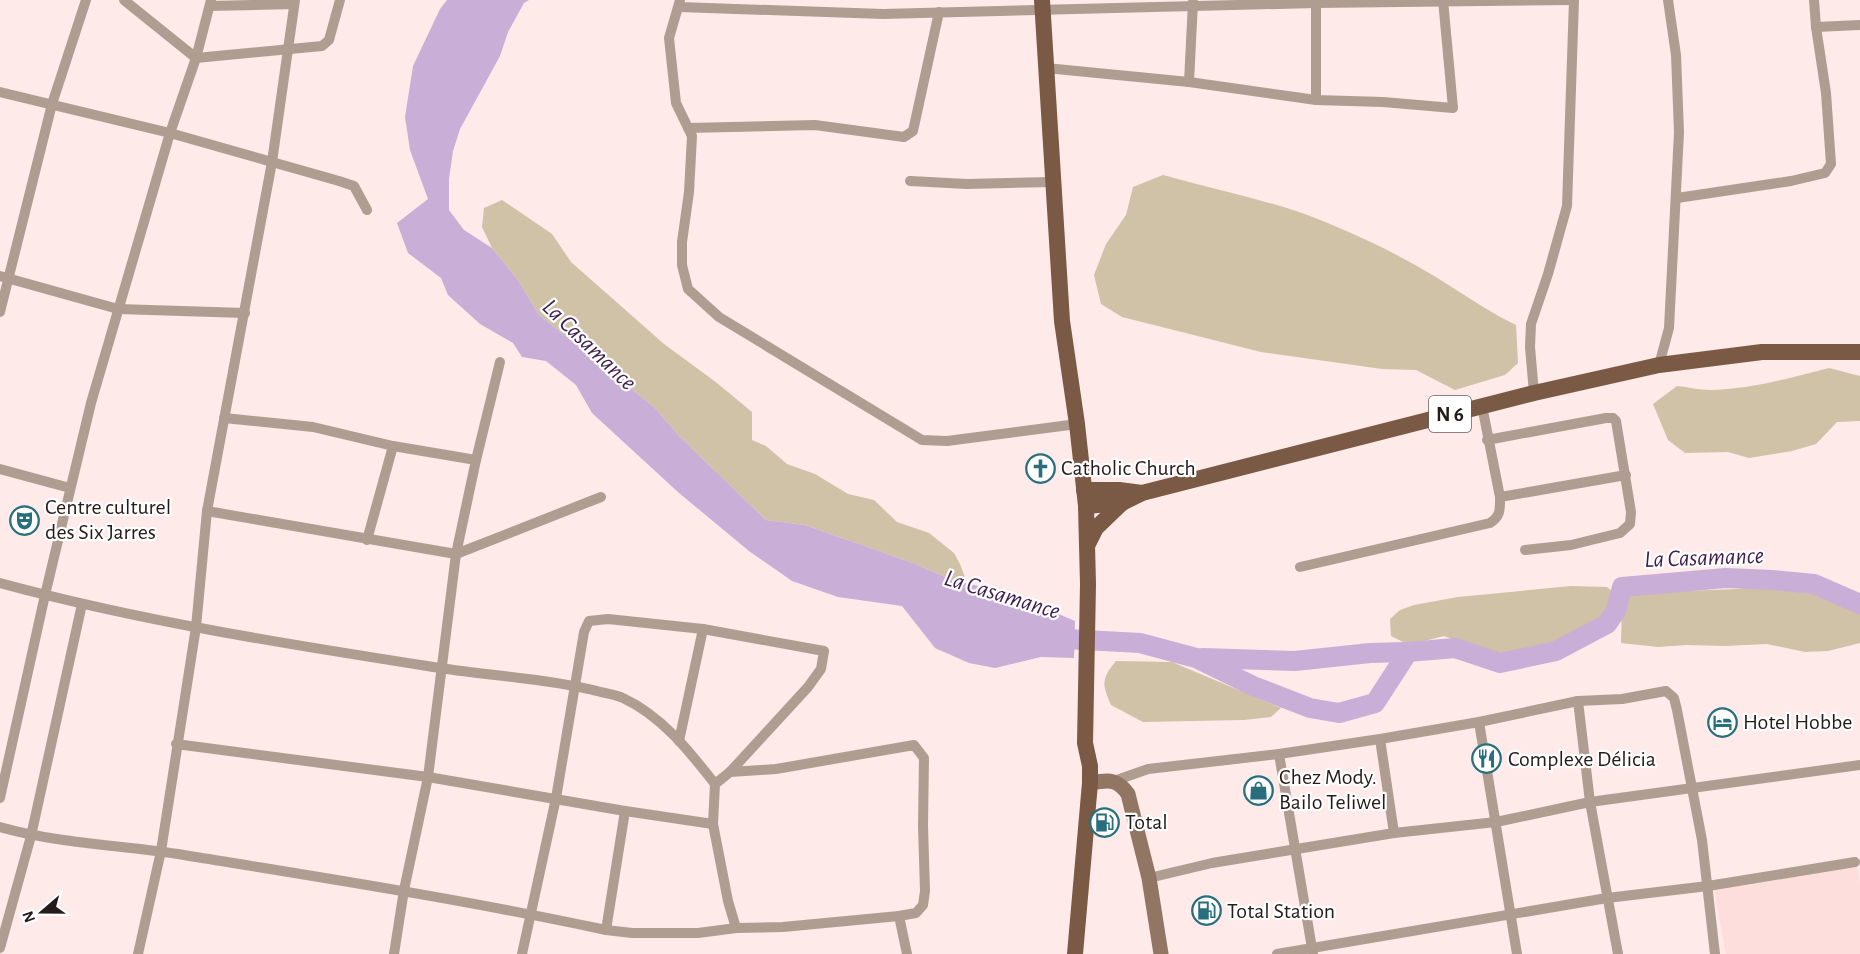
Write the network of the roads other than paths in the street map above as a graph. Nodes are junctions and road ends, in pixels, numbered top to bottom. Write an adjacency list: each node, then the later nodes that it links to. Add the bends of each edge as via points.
1 (86, 0): 23 (street)
2 (124, 0): 18 (street)
3 (340, 0): 17 (street, via 329,40 316,48)
4 (1572, 0): 7 (street); 38 (street, via 1567,206 1531,324)
5 (1668, 0): 29 (street, via 1676,55)
6 (1814, 0): 16 (street)
7 (1443, 1): 9 (street); 22 (street, via 1453,108)
8 (295, 2): 10 (street); 17 (street)
9 (1316, 2): 12 (street); 22 (street)
10 (211, 3): 18 (street)
11 (680, 3): 14 (street, via 883,14); 24 (street, via 669,38 676,103)
12 (1193, 3): 13 (street); 20 (street)
13 (1042, 5): 14 (street); 19 (main road)
14 (939, 12): 24 (street, via 910,135 815,125)
15 (1860, 25): 16 (street)
16 (1816, 27): 29 (street, via 1827,93 1831,164 1825,174)
17 (288, 51): 18 (street); 26 (street)
18 (196, 58): 25 (street)
19 (1046, 69): 20 (street); 28 (main road)
20 (1189, 82): 22 (street)
21 (0, 92): 23 (street)
22 (1316, 100)
23 (52, 104): 25 (street); 31 (street)
24 (688, 128): 41 (street, via 692,148 682,265 688,289 719,317 922,440 946,441)
25 (170, 133): 26 (street); 32 (street)
26 (272, 162): 30 (street, via 354,186); 34 (street)
27 (910, 181): 28 (street)
28 (1052, 182): 41 (main road, via 1062,321)
29 (1677, 198): 37 (street, via 1669,328)
30 (367, 210)
31 (5, 277): 32 (street); 33 (street)
32 (118, 309): 34 (street); 47 (street)
33 (0, 312)
34 (245, 313): 40 (street)
35 (1860, 352): 37 (main road, N 6, via 1762,352)
36 (500, 362): 44 (street)
37 (1659, 365): 38 (main road, N 6)
38 (1534, 393): 39 (main road, N 6)
39 (1482, 406): 42 (street); 48 (main road, N 6)
40 (224, 418): 43 (street, via 313,427); 53 (street)
41 (1077, 424): 51 (main road)
42 (1487, 440): 46 (street, via 1613,418); 50 (street)
43 (393, 446): 44 (street); 54 (street)
44 (476, 460): 57 (street)
45 (0, 470): 47 (street)
46 (1626, 475): 50 (street); 56 (street, via 1630,524 1620,533)
47 (70, 489): 60 (street)
48 (1142, 493): 51 (main road, N 6, via 1119,490); 52 (main road, N 6)
49 (601, 497): 57 (street)
50 (1500, 497): 58 (street, via 1500,513 1490,523)
51 (1085, 498): 52 (main road, N 6); 55 (main road)
52 (1122, 503): 55 (main road, via 1096,528)
53 (207, 512): 54 (street); 62 (street)
54 (367, 540): 57 (street)
55 (1088, 544): 76 (main road, via 1085,743)
56 (1526, 550)
57 (456, 554): 64 (street)
58 (1300, 567)
59 (0, 583): 60 (street)
60 (45, 595): 61 (street); 79 (street)
61 (82, 604): 62 (street); 87 (street)
62 (196, 627): 64 (street); 70 (street)
63 (703, 629): 65 (street, via 608,619 589,621); 69 (street); 73 (street, via 824,651 821,669 808,687)
64 (442, 668): 65 (street); 74 (street)
65 (574, 685): 69 (street, via 623,698); 80 (street)
66 (1578, 700): 67 (street); 78 (street, via 1666,692 1674,698); 81 (street)
67 (1479, 722): 68 (street); 83 (street)
68 (1380, 739): 71 (street); 86 (street)
69 (679, 741): 77 (street)
70 (176, 744): 74 (street); 88 (street)
71 (1279, 754): 75 (street, via 1148,770); 89 (street)
72 (1860, 765): 78 (street)
73 (730, 772): 77 (street); 97 (street, via 776,769 914,745 924,758 925,891 916,913)
74 (428, 777): 80 (street); 93 (street)
75 (1114, 781): 76 (main road); 91 (main road, via 1128,794)
76 (1090, 783): 107 (main road)
77 (715, 784): 84 (street)
78 (1691, 788): 81 (street); 92 (street)
79 (0, 798)
80 (556, 798): 82 (street); 95 (street)
81 (1590, 802): 83 (street); 94 (street)
82 (626, 811): 84 (street); 100 (street)
83 (1496, 822): 86 (street); 96 (street)
84 (713, 824): 99 (street)
85 (0, 827): 87 (street)
86 (1394, 833): 89 (street)
87 (31, 836): 88 (street); 98 (street)
88 (161, 851): 93 (street); 103 (street)
89 (1295, 851): 91 (street, via 1212,863); 102 (street)
90 (1855, 862): 92 (street)
91 (1149, 878): 108 (main road)
92 (1708, 886): 94 (street); 112 (street)
93 (404, 890): 95 (street); 104 (street)
94 (1607, 898): 96 (street); 111 (street)
95 (530, 914): 100 (street); 105 (street)
96 (1511, 914): 102 (street); 110 (street)
97 (899, 916): 99 (street); 106 (street)
98 (3, 923): 101 (street)
99 (736, 928): 100 (street, via 687,933)
100 (606, 930)
101 (0, 948)
102 (1312, 951): 109 (street)
103 (138, 954)
104 (394, 954)
105 (522, 954)
106 (907, 954)
107 (1075, 954)
108 (1161, 954)
109 (1277, 954)
110 (1517, 954)
111 (1618, 954)
112 (1714, 954)

